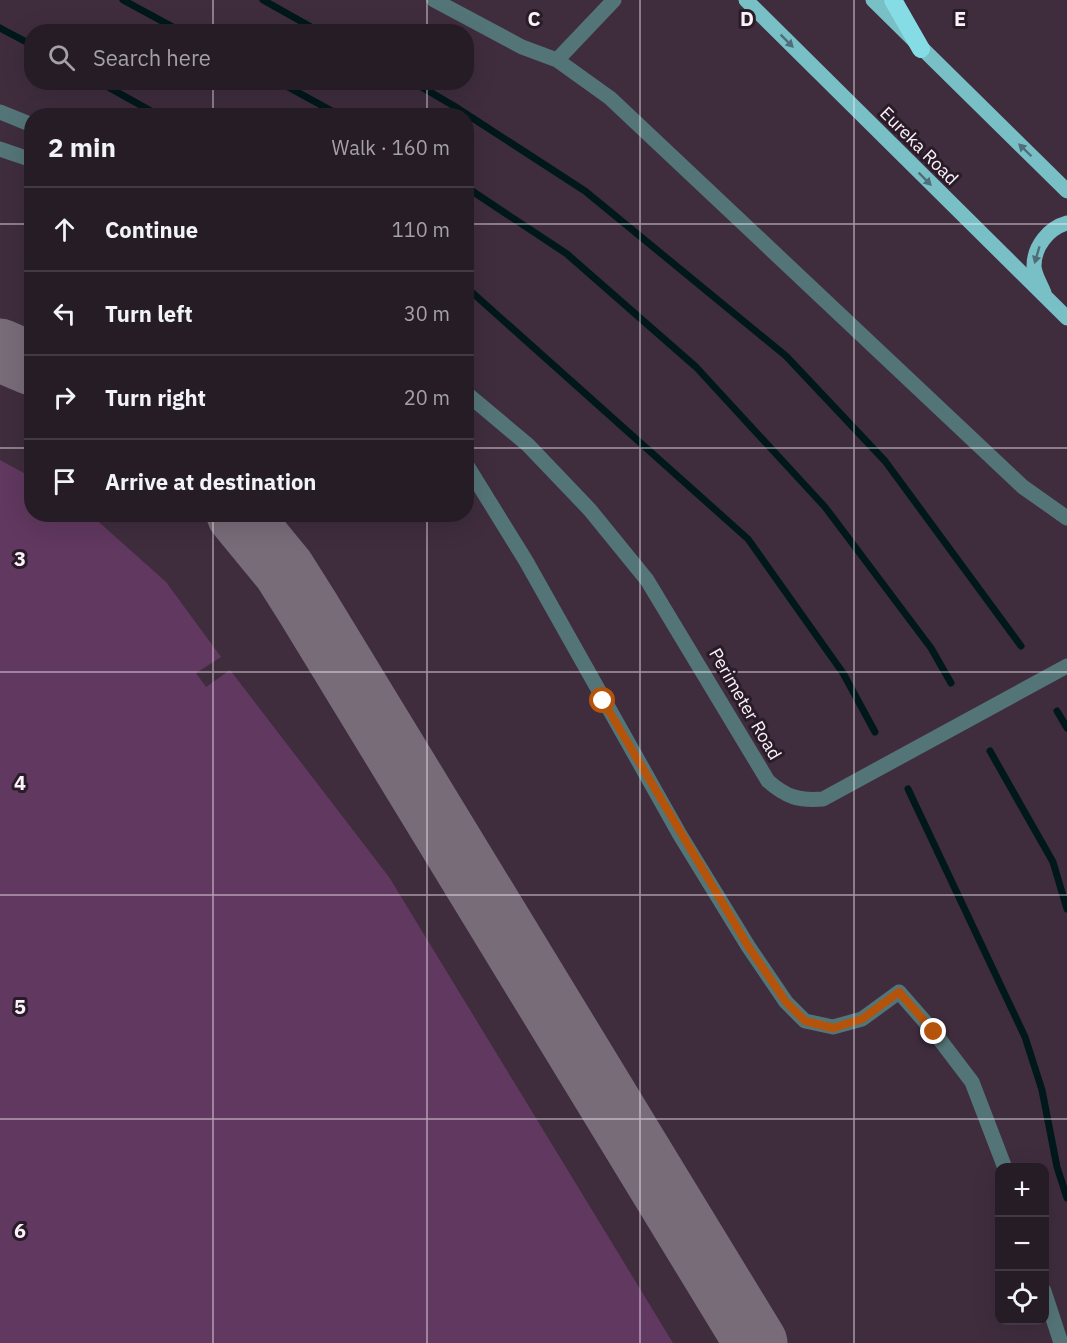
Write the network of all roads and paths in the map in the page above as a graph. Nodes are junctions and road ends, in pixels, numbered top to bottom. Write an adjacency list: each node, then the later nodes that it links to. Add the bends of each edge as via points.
1 (434, 0): 7 (lane, via 522,47)
2 (614, 0): 7 (lane)
3 (746, 0): 14 (main road, Eureka Road, one-way to 14)
4 (873, 0): 6 (main road)
5 (893, 0): 6 (highway)
6 (921, 49): 12 (main road, one-way to 6)
7 (557, 60): 18 (lane, via 610,98 1023,487)
8 (0, 112): 9 (lane)
9 (24, 122)
10 (0, 149): 11 (lane)
11 (24, 157)
12 (1067, 191)
13 (1067, 223): 14 (main road, one-way to 14, via 1046,235 1037,250 1034,267)
14 (1046, 299): 15 (main road, Eureka Road)
15 (1067, 318)
16 (474, 400): 19 (lane, Perimeter Road, via 528,445 590,510 647,580 768,782 784,795 805,801 823,799)
17 (474, 477): 20 (lane, via 526,561 680,836 786,1002 805,1021 833,1028 862,1019 899,992 972,1082)
18 (1067, 518)
19 (1065, 667)
20 (1003, 1163)
21 (1049, 1306): 22 (lane)
22 (1061, 1343)

